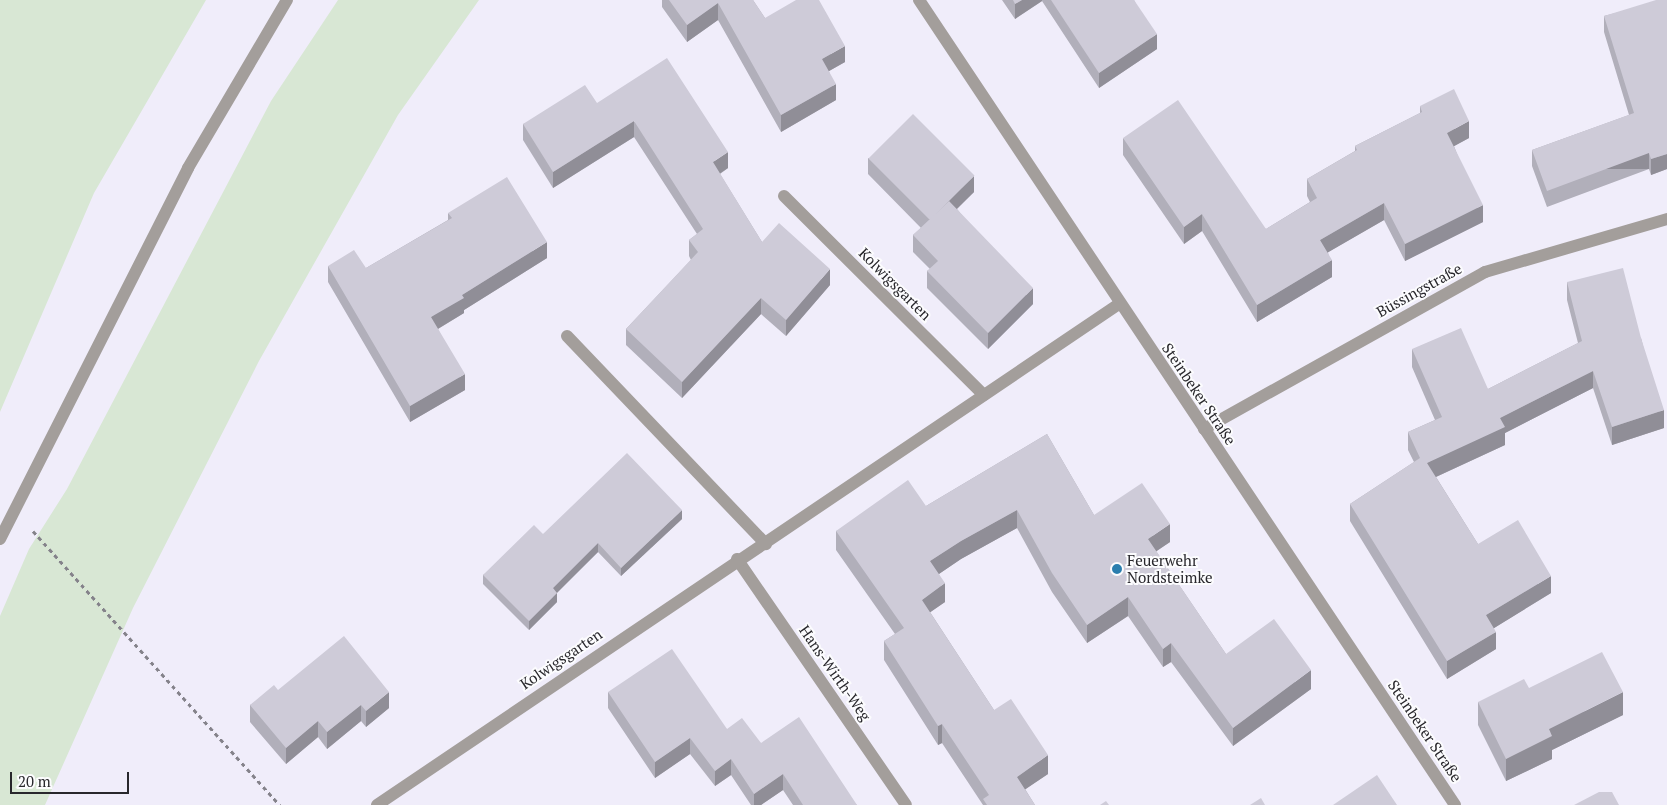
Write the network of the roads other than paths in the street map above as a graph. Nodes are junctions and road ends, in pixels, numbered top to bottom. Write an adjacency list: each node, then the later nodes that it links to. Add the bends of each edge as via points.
1 (287, 0): 9 (street, via 188,168)
2 (919, 0): 5 (street, Steinbeker Straße)
3 (784, 196): 7 (street, Kolwigsgarten)
4 (1667, 219): 8 (street, Büssingstraße, via 1485,272)
5 (1118, 304): 7 (street, Kolwigsgarten); 8 (street, Steinbeker Straße)
6 (567, 336): 10 (street)
7 (984, 395): 10 (street, Kolwigsgarten)
8 (1204, 429): 14 (street, Steinbeker Straße)
9 (0, 539)
10 (766, 544): 11 (street, Kolwigsgarten)
11 (737, 559): 12 (street, Kolwigsgarten); 13 (street, Hans-Wirth-Weg)
12 (377, 805)
13 (906, 805)
14 (1455, 805)

